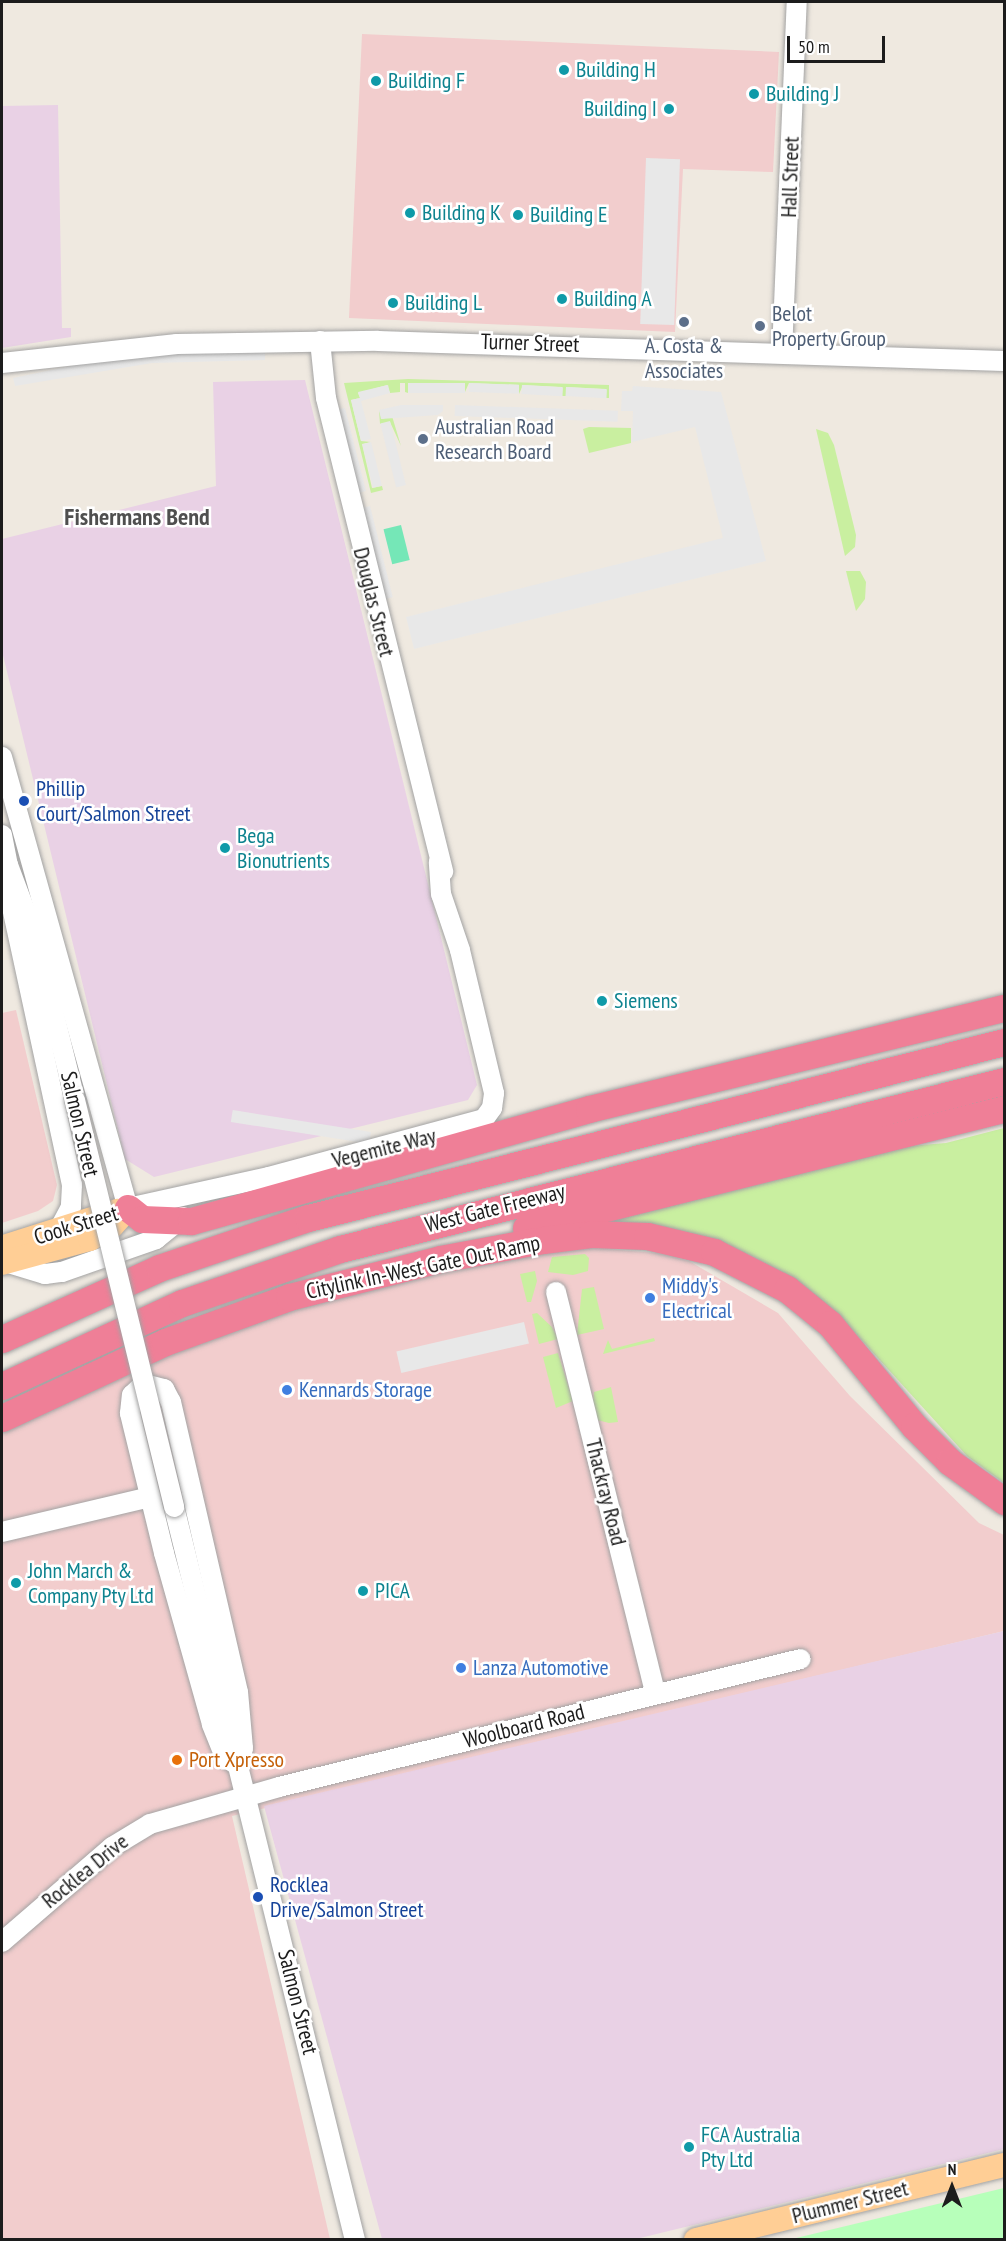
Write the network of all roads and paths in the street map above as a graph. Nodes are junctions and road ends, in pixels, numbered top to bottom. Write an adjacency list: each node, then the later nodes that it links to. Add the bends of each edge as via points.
1 (797, 2): 3 (street, Hall Street)
2 (320, 341): 3 (street, Turner Street, via 449,341); 4 (street, Turner Street, via 166,345); 17 (street, Douglas Street, via 326,398 439,862 455,906 460,951 493,1087)
3 (783, 353): 5 (street, Turner Street)
4 (56, 359): 6 (street, Turner Street); 7 (street, Turner Street)
5 (1005, 361)
6 (2, 363)
7 (2, 374)
8 (2, 757): 11 (street, Salmon Street)
9 (2, 836): 10 (street, Salmon Street)
10 (8, 865): 12 (street, Salmon Street); 20 (street, Salmon Street, via 8,889)
11 (29, 867): 12 (street, Salmon Street); 19 (street, Salmon Street, via 41,895)
12 (34, 934): 40 (street, Salmon Street, bridge)
13 (1005, 1008): 15 (highway)
14 (1005, 1042): 25 (highway, West Gate Freeway, via 405,1191)
15 (784, 1062): 23 (highway, via 532,1124 250,1207); 25 (highway, via 542,1131 295,1209)
16 (1005, 1081): 33 (highway, West Gate Freeway, via 340,1249 182,1303)
17 (492, 1108): 21 (street, Vegemite Way, via 473,1125)
18 (1005, 1109): 29 (highway, via 536,1225 379,1267)
19 (114, 1156): 20 (street, via 98,1173); 22 (street, Salmon Street)
20 (69, 1172): 24 (street, Salmon Street, via 72,1204)
21 (269, 1177): 22 (street, Vegemite Way); 23 (street, Vegemite Way, via 203,1202)
22 (128, 1208): 23 (highway, via 142,1219); 24 (main road, Cook Street); 27 (main road, Cook Street, via 112,1226 90,1239)
23 (179, 1222): 26 (street, Vegemite Way, via 156,1239)
24 (60, 1230): 27 (main road, Cook Street)
25 (212, 1248): 30 (highway, West Gate Freeway)
26 (114, 1254): 27 (street, Cook Street, via 51,1274)
27 (3, 1257)
28 (556, 1292): 39 (street, Thackray Road)
29 (289, 1297): 34 (highway, Citylink In-West Gate Out Ramp, via 165,1342); 36 (highway, Citylink In-West Gate Out Ramp, via 440,1259 571,1236 648,1236 694,1246 754,1269 813,1308 855,1350 914,1426 943,1455)
30 (82, 1301): 31 (highway); 32 (highway, West Gate Freeway)
31 (2, 1328)
32 (2, 1339)
33 (2, 1386)
34 (2, 1418)
35 (150, 1497): 37 (street); 40 (street, Salmon Street, via 212,1724 225,1757); 40 (street, Salmon Street, via 129,1406 135,1390 150,1384 167,1392 189,1479 238,1692 243,1748)
36 (1005, 1501)
37 (2, 1532)
38 (801, 1659): 39 (street, Woolboard Road)
39 (655, 1693): 41 (street, Woolboard Road)
40 (239, 1766): 41 (street, Salmon Street)
41 (247, 1796): 42 (street, Rocklea Drive, via 137,1830); 44 (street, Salmon Street)
42 (2, 1942)
43 (1005, 2165): 45 (main road, Plummer Street)
44 (355, 2240)
45 (696, 2240)

